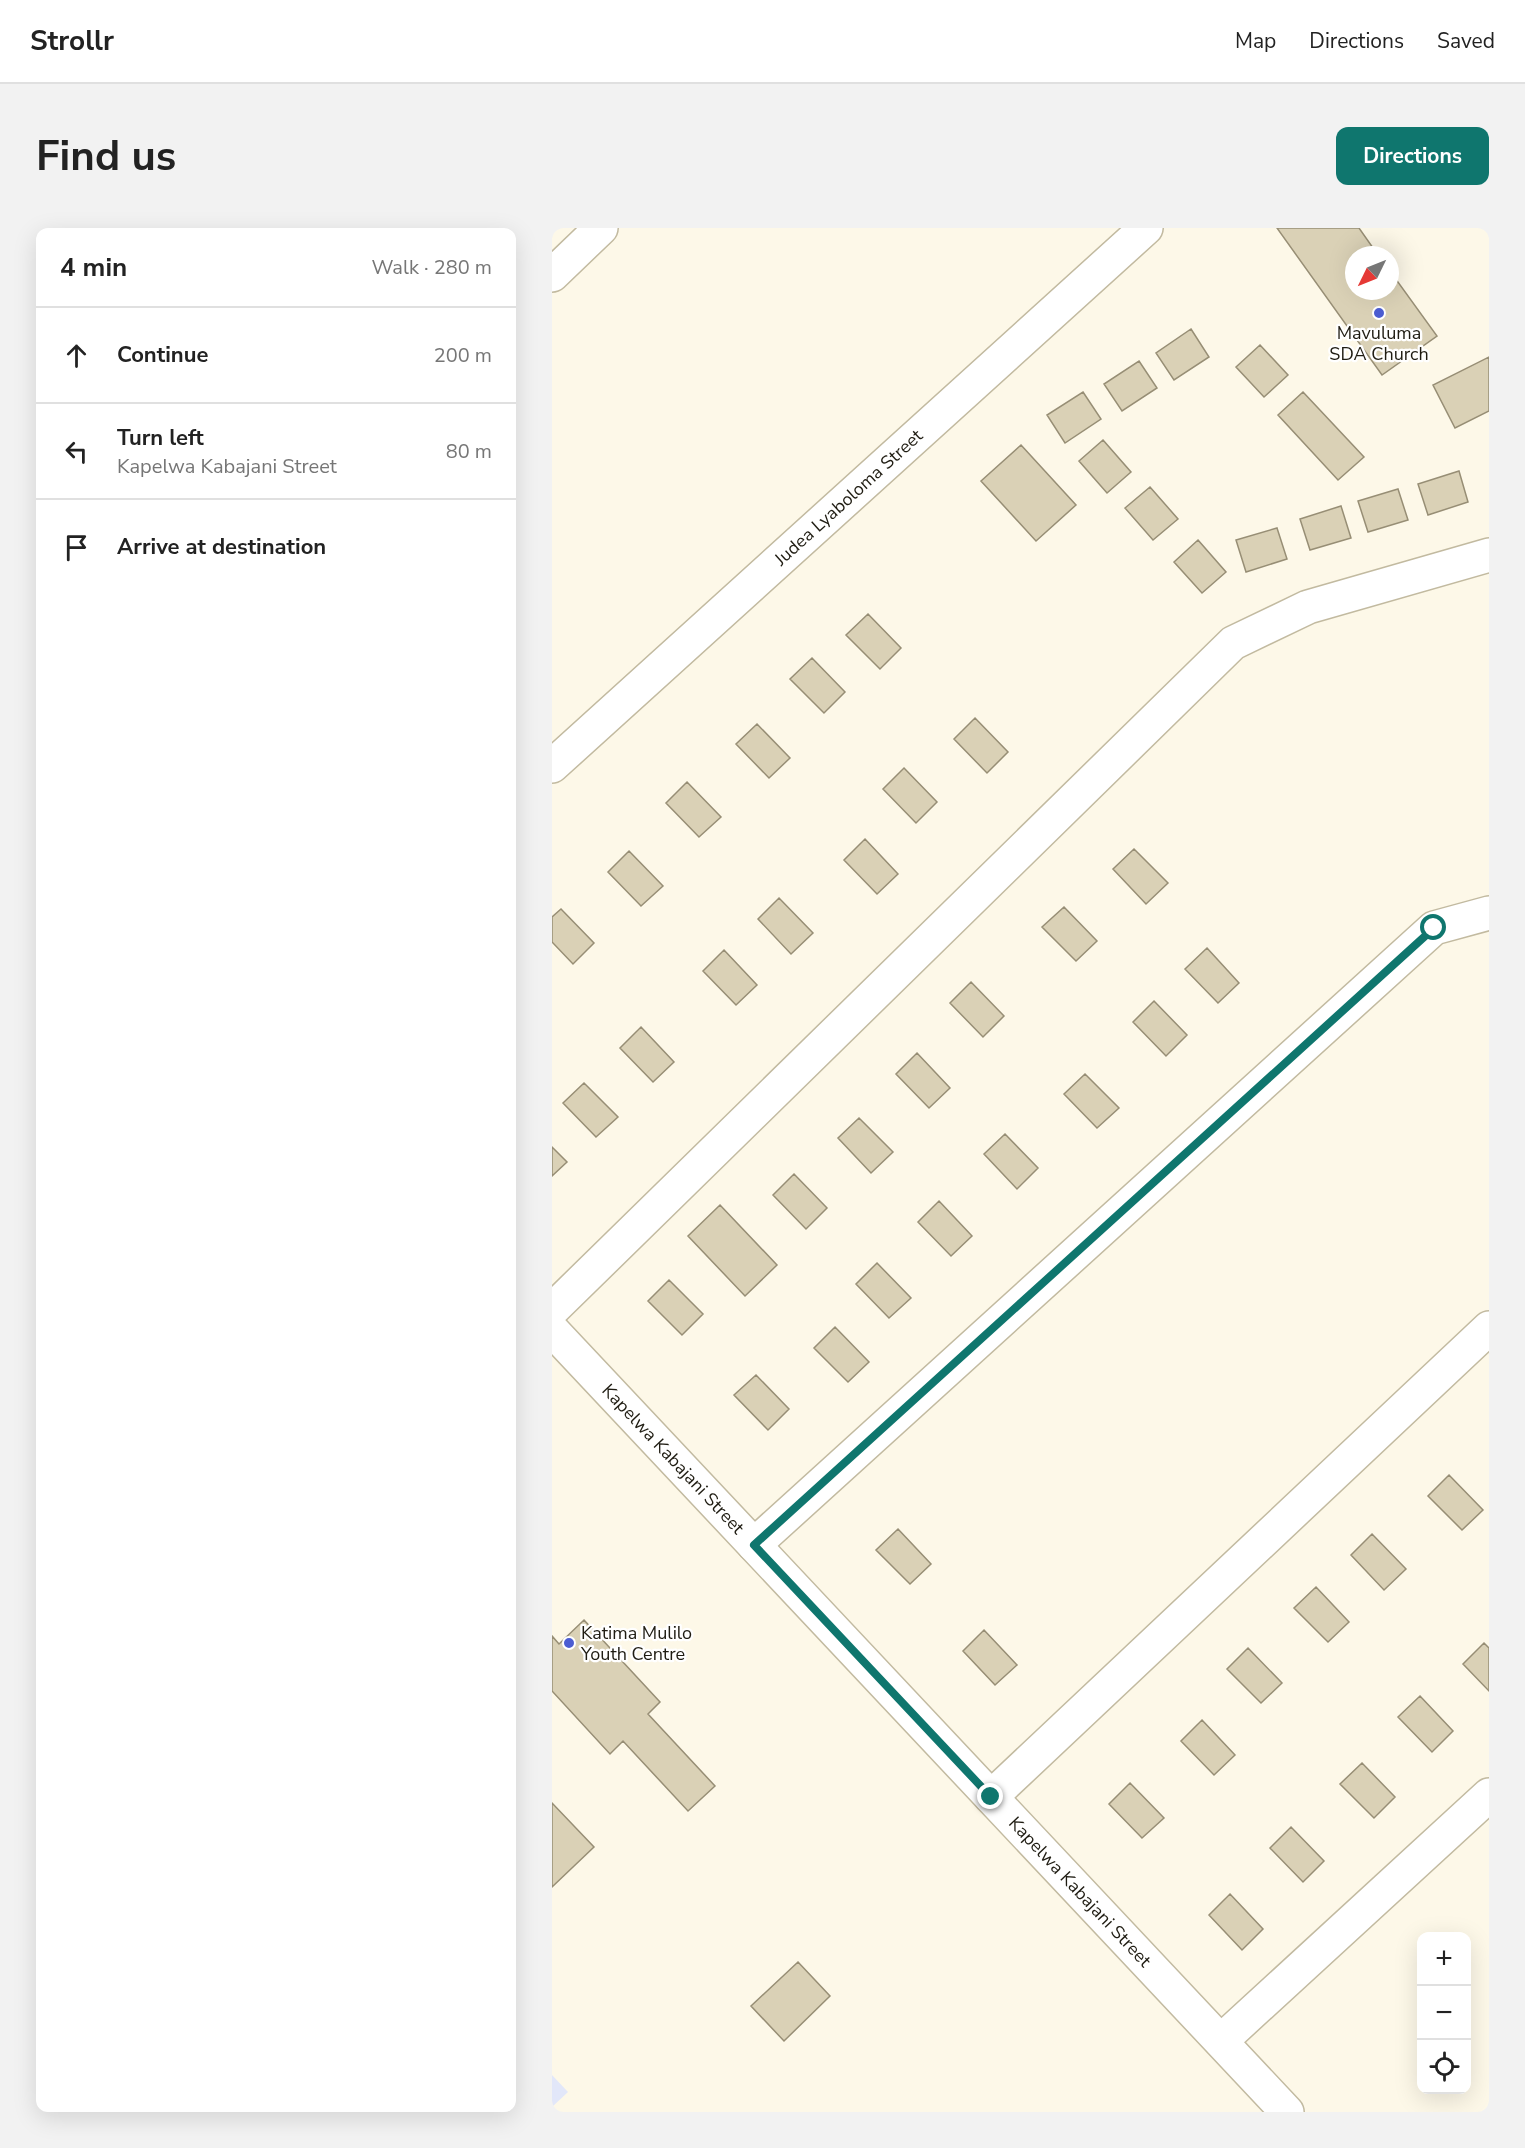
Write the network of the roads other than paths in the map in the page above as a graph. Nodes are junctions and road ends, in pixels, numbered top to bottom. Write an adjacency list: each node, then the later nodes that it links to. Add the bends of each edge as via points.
1 (602, 228): 3 (street)
2 (1146, 228): 5 (street, Judea Lyaboloma Street)
3 (552, 275)
4 (1489, 555): 7 (street, via 1308,607 1233,643)
5 (552, 765)
6 (1489, 913): 10 (street, via 1434,928)
7 (552, 1310)
8 (1489, 1328): 12 (street)
9 (552, 1330): 10 (street, Kapelwa Kabajani Street)
10 (754, 1545): 12 (street, Kapelwa Kabajani Street)
11 (1489, 1795): 13 (street)
12 (991, 1797): 13 (street, Kapelwa Kabajani Street)
13 (1221, 2041): 14 (street, Kapelwa Kabajani Street)
14 (1287, 2112)

